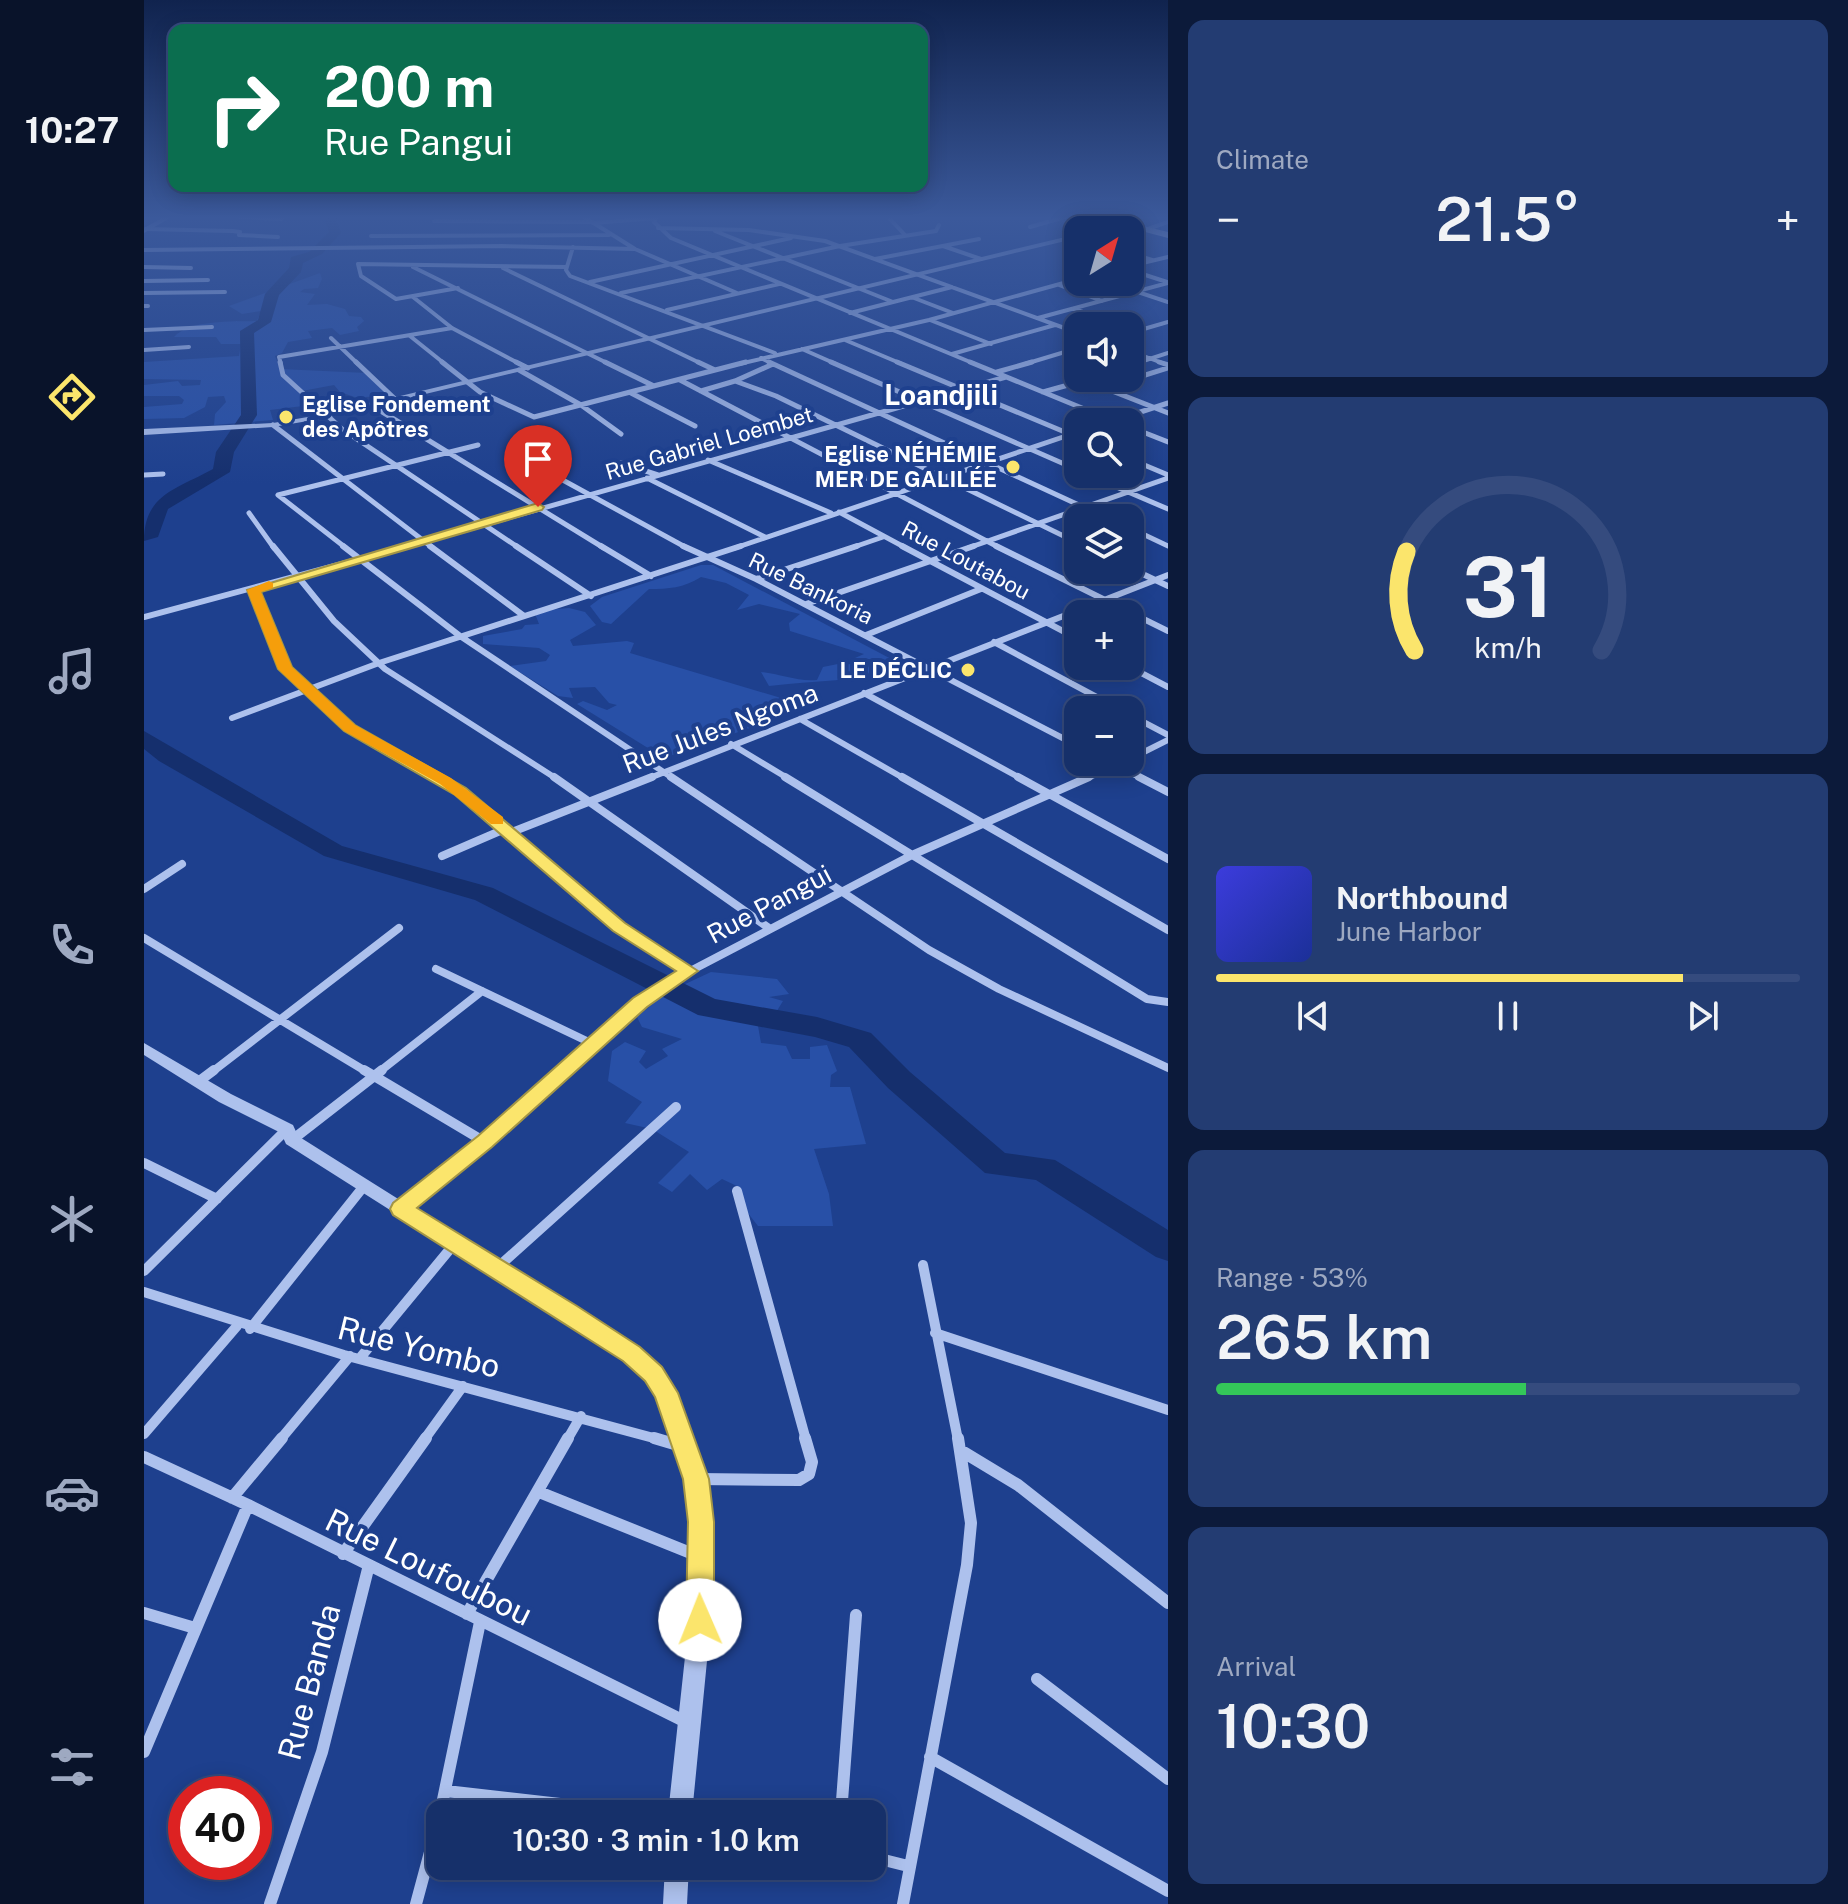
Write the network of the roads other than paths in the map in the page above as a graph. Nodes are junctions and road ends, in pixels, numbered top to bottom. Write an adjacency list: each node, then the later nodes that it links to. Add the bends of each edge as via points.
1 (424, 306): 24 (street)
2 (494, 306): 39 (street)
3 (581, 306): 31 (street)
4 (656, 306): 14 (street)
5 (684, 306): 14 (street)
6 (783, 306): 21 (street)
7 (833, 306): 16 (street)
8 (878, 306): 16 (street)
9 (934, 306): 17 (street)
10 (983, 306): 17 (street)
11 (1003, 306): 18 (street)
12 (1083, 306): 13 (street)
13 (1074, 308): 15 (street); 18 (street)
14 (667, 310): 21 (street)
15 (1085, 312)
16 (850, 313): 28 (street)
17 (954, 313): 19 (street)
18 (1038, 318): 22 (street)
19 (929, 320): 28 (street); 33 (street)
20 (1168, 322): 26 (street)
21 (706, 325): 31 (street); 41 (street)
22 (1057, 325): 25 (street); 33 (street)
23 (212, 327): 27 (street)
24 (452, 328): 29 (street); 49 (street)
25 (1064, 328)
26 (1144, 329)
27 (144, 330)
28 (889, 330): 32 (street); 42 (street)
29 (410, 336): 35 (street); 56 (street)
30 (331, 338): 35 (street)
31 (648, 338): 39 (street); 50 (street)
32 (844, 340): 36 (street); 59 (street)
33 (991, 344): 42 (street)
34 (189, 347): 37 (street)
35 (342, 348): 64 (street); 74 (street, via 279,357 283,375)
36 (801, 348): 41 (street); 65 (street)
37 (144, 350)
38 (1064, 352): 51 (street)
39 (588, 353): 49 (street); 57 (street)
40 (1168, 353): 45 (street)
41 (776, 354): 44 (street)
42 (952, 354): 51 (street)
43 (1144, 356): 45 (street)
44 (760, 358): 47 (street); 50 (street)
45 (1150, 358): 46 (street); 48 (street)
46 (1144, 360)
47 (773, 364): 55 (street); 72 (street)
48 (1168, 366): 52 (street)
49 (524, 369): 56 (street); 68 (street)
50 (715, 370): 54 (street)
51 (996, 373): 53 (street)
52 (1144, 374)
53 (1006, 377): 59 (street, Rue Gabriel Loembet); 62 (street)
54 (679, 380): 57 (street); 60 (street)
55 (735, 381): 60 (street); 75 (street)
56 (469, 382): 64 (street); 68 (street, via 534,417)
57 (654, 386): 61 (street)
58 (1064, 386): 62 (street)
59 (961, 389): 65 (street, Rue Gabriel Loembet); 78 (street)
60 (701, 391): 82 (street)
61 (630, 392): 68 (street); 77 (street)
62 (1043, 392): 69 (street)
63 (1114, 392): 70 (street)
64 (395, 399): 67 (street)
65 (919, 400): 72 (street, Rue Gabriel Loembet); 86 (street)
66 (1168, 403): 70 (street)
67 (371, 405): 74 (street); 87 (street)
68 (581, 405): 81 (street)
69 (1080, 408)
70 (1154, 408): 71 (street); 73 (street)
71 (1144, 411)
72 (877, 412): 75 (street, Rue Gabriel Loembet); 91 (street)
73 (1168, 413)
74 (325, 416): 76 (street); 93 (street)
75 (832, 424): 82 (street, Rue Gabriel Loembet); 98 (street)
76 (273, 425): 79 (street); 100 (street)
77 (695, 426)
78 (1064, 430)
79 (144, 432)
80 (1144, 433): 84 (street)
81 (621, 434)
82 (785, 436): 88 (street, Rue Gabriel Loembet); 105 (street)
83 (1064, 438): 86 (street)
84 (1168, 442)
85 (478, 445): 87 (street)
86 (1028, 449): 91 (street); 92 (street)
87 (447, 452): 93 (street); 108 (street)
88 (708, 460): 97 (street, Rue Gabriel Loembet); 110 (street, Rue Loutabou)
89 (528, 461): 104 (street, Rue Bankoria)
90 (621, 463): 97 (street)
91 (987, 463): 98 (street); 106 (street)
92 (1064, 464)
93 (396, 465): 100 (street); 113 (street)
94 (1144, 466): 99 (street)
95 (163, 474): 96 (street)
96 (144, 475)
97 (659, 475): 101 (street, Rue Gabriel Loembet)
98 (940, 477): 105 (street); 114 (street)
99 (1168, 477): 103 (street)
100 (340, 478): 119 (street); 123 (street, via 278,495)
101 (647, 478): 104 (street, Rue Gabriel Loembet); 117 (street)
102 (1119, 488): 103 (street)
103 (1128, 492): 107 (street); 109 (street)
104 (585, 494): 108 (street, Rue Gabriel Loembet); 122 (street, Rue Bankoria)
105 (893, 494): 110 (street); 120 (street)
106 (1076, 504)
107 (1092, 504)
108 (538, 507): 113 (street, Rue Gabriel Loembet); 127 (street)
109 (1168, 509)
110 (835, 512): 117 (street); 118 (street, Rue Loutabou)
111 (249, 513): 128 (street)
112 (1064, 514): 114 (street)
113 (482, 523): 119 (street, Rue Gabriel Loembet); 134 (street)
114 (1037, 523): 116 (street); 120 (street)
115 (1144, 535): 121 (street)
116 (1064, 536)
117 (765, 537): 122 (street)
118 (883, 537): 124 (street, Rue Loutabou); 129 (street)
119 (424, 540): 123 (street, Rue Gabriel Loembet); 138 (street)
120 (987, 542): 124 (street); 135 (street)
121 (1168, 546)
122 (706, 558): 127 (street); 129 (street, Rue Bankoria)
123 (362, 559): 128 (street, Rue Gabriel Loembet); 145 (street)
124 (929, 562): 132 (street, Rue Loutabou); 136 (street)
125 (1144, 575): 130 (street)
126 (1168, 575): 130 (street, Rue Jules Ngoma)
127 (651, 576): 134 (street)
128 (296, 578): 133 (street, Rue Gabriel Loembet); 147 (street)
129 (756, 579): 136 (street, Rue Bankoria)
130 (1155, 580): 131 (street); 135 (street, Rue Jules Ngoma)
131 (1168, 586)
132 (981, 589): 141 (street, Rue Loutabou); 144 (street)
133 (253, 590): 139 (street, Rue Gabriel Loembet); 151 (street, via 278,656)
134 (591, 596): 138 (street)
135 (1104, 600)
136 (806, 604): 144 (street, Rue Bankoria)
137 (1064, 615): 141 (street, Rue Jules Ngoma)
138 (524, 616): 145 (street)
139 (144, 617)
140 (1144, 619): 142 (street)
141 (1045, 622): 143 (street, Rue Loutabou); 146 (street, Rue Jules Ngoma)
142 (1168, 631)
143 (1064, 632)
144 (866, 635): 148 (street, Rue Bankoria)
145 (460, 636): 147 (street); 161 (street)
146 (994, 642): 148 (street, Rue Jules Ngoma); 153 (street)
147 (379, 663): 151 (street); 166 (street)
148 (928, 668): 152 (street, Rue Jules Ngoma); 158 (street, Rue Bankoria)
149 (1144, 674): 150 (street)
150 (1168, 687)
151 (306, 690): 154 (street); 168 (street, via 349,728 445,781)
152 (864, 693): 155 (street, Rue Jules Ngoma); 165 (street)
153 (1095, 696)
154 (232, 718)
155 (800, 719): 159 (street, Rue Jules Ngoma); 167 (street)
156 (1144, 723): 157 (street)
157 (1168, 738): 160 (street)
158 (1064, 739)
159 (731, 744): 161 (street, Rue Jules Ngoma); 169 (street)
160 (1144, 751)
161 (661, 772): 166 (street, Rue Jules Ngoma); 174 (street)
162 (1090, 776): 165 (street, Rue Pangui)
163 (1140, 776): 164 (street)
164 (1168, 792)
165 (1051, 795): 167 (street, Rue Pangui); 171 (street)
166 (590, 801): 168 (street, Rue Jules Ngoma); 176 (street)
167 (982, 826): 169 (street, Rue Pangui); 177 (street)
168 (509, 830): 170 (street, Rue Jules Ngoma); 180 (street, via 619,927)
169 (912, 855): 174 (street, Rue Pangui); 182 (street, via 1147,999)
170 (442, 856)
171 (1168, 859)
172 (182, 864): 173 (street)
173 (144, 889)
174 (840, 891): 176 (street, Rue Pangui); 186 (street, via 999,989)
175 (399, 928): 183 (street)
176 (769, 928): 180 (street, Rue Pangui)
177 (1168, 930)
178 (144, 938): 183 (street)
179 (436, 969): 181 (street)
180 (689, 971): 184 (street, Rue Pangui)
181 (482, 991): 184 (street); 187 (street)
182 (1168, 1002)
183 (276, 1019): 187 (street); 188 (street)
184 (593, 1044): 191 (street, Rue Pangui)
185 (144, 1048): 188 (street)
186 (1168, 1068)
187 (374, 1075): 190 (street); 191 (street)
188 (198, 1082): 190 (street)
189 (676, 1107): 199 (street)
190 (289, 1134): 193 (street); 195 (street)
191 (485, 1142): 196 (street, Rue Pangui)
192 (144, 1163): 195 (street)
193 (364, 1186): 196 (street); 203 (street)
194 (737, 1191): 213 (street, via 812,1462 809,1474 799,1480)
195 (217, 1199): 200 (street)
196 (401, 1209): 197 (street)
197 (455, 1243): 199 (street); 205 (street)
198 (923, 1265): 204 (street)
199 (497, 1268): 210 (street, via 619,1345 654,1374)
200 (144, 1271)
201 (144, 1292): 202 (street, Rue Yombo)
202 (237, 1326): 203 (street, Rue Yombo); 209 (street)
203 (250, 1329): 205 (street, Rue Yombo)
204 (935, 1333): 207 (street); 211 (street)
205 (355, 1357): 206 (street, Rue Yombo); 215 (street)
206 (463, 1386): 208 (street, Rue Yombo); 217 (street)
207 (1168, 1410)
208 (581, 1416): 210 (street, Rue Yombo); 214 (street)
209 (144, 1434)
210 (684, 1446): 213 (street)
211 (960, 1450): 220 (street, via 1018,1485); 229 (street, via 971,1523 969,1551)
212 (144, 1457): 215 (street, Rue Loufoubou)
213 (696, 1479): 218 (street)
214 (539, 1492): 218 (street); 222 (street)
215 (232, 1498): 216 (street, Rue Loufoubou)
216 (248, 1505): 217 (street, Rue Loufoubou); 225 (street)
217 (343, 1554): 219 (street, Rue Loufoubou)
218 (699, 1556): 227 (street, via 700,1620)
219 (369, 1565): 222 (street, Rue Loufoubou); 241 (street, Rue Banda, via 322,1752)
220 (1168, 1603)
221 (144, 1613): 225 (street)
222 (467, 1614): 224 (street, Rue Loufoubou)
223 (856, 1615): 235 (street)
224 (480, 1622): 227 (street, Rue Loufoubou); 231 (street)
225 (195, 1628): 228 (street)
226 (1037, 1679): 230 (street)
227 (689, 1724): 234 (street)
228 (144, 1752)
229 (930, 1757): 238 (street); 240 (street)
230 (1168, 1779)
231 (446, 1791): 232 (street); 233 (street)
232 (444, 1800)
233 (525, 1800)
234 (681, 1800)
235 (842, 1800)
236 (886, 1860): 238 (street)
237 (426, 1866): 242 (street)
238 (908, 1866): 244 (street)
239 (676, 1880): 243 (street)
240 (1168, 1891)
241 (270, 1904)
242 (416, 1904)
243 (675, 1904)
244 (903, 1904)

